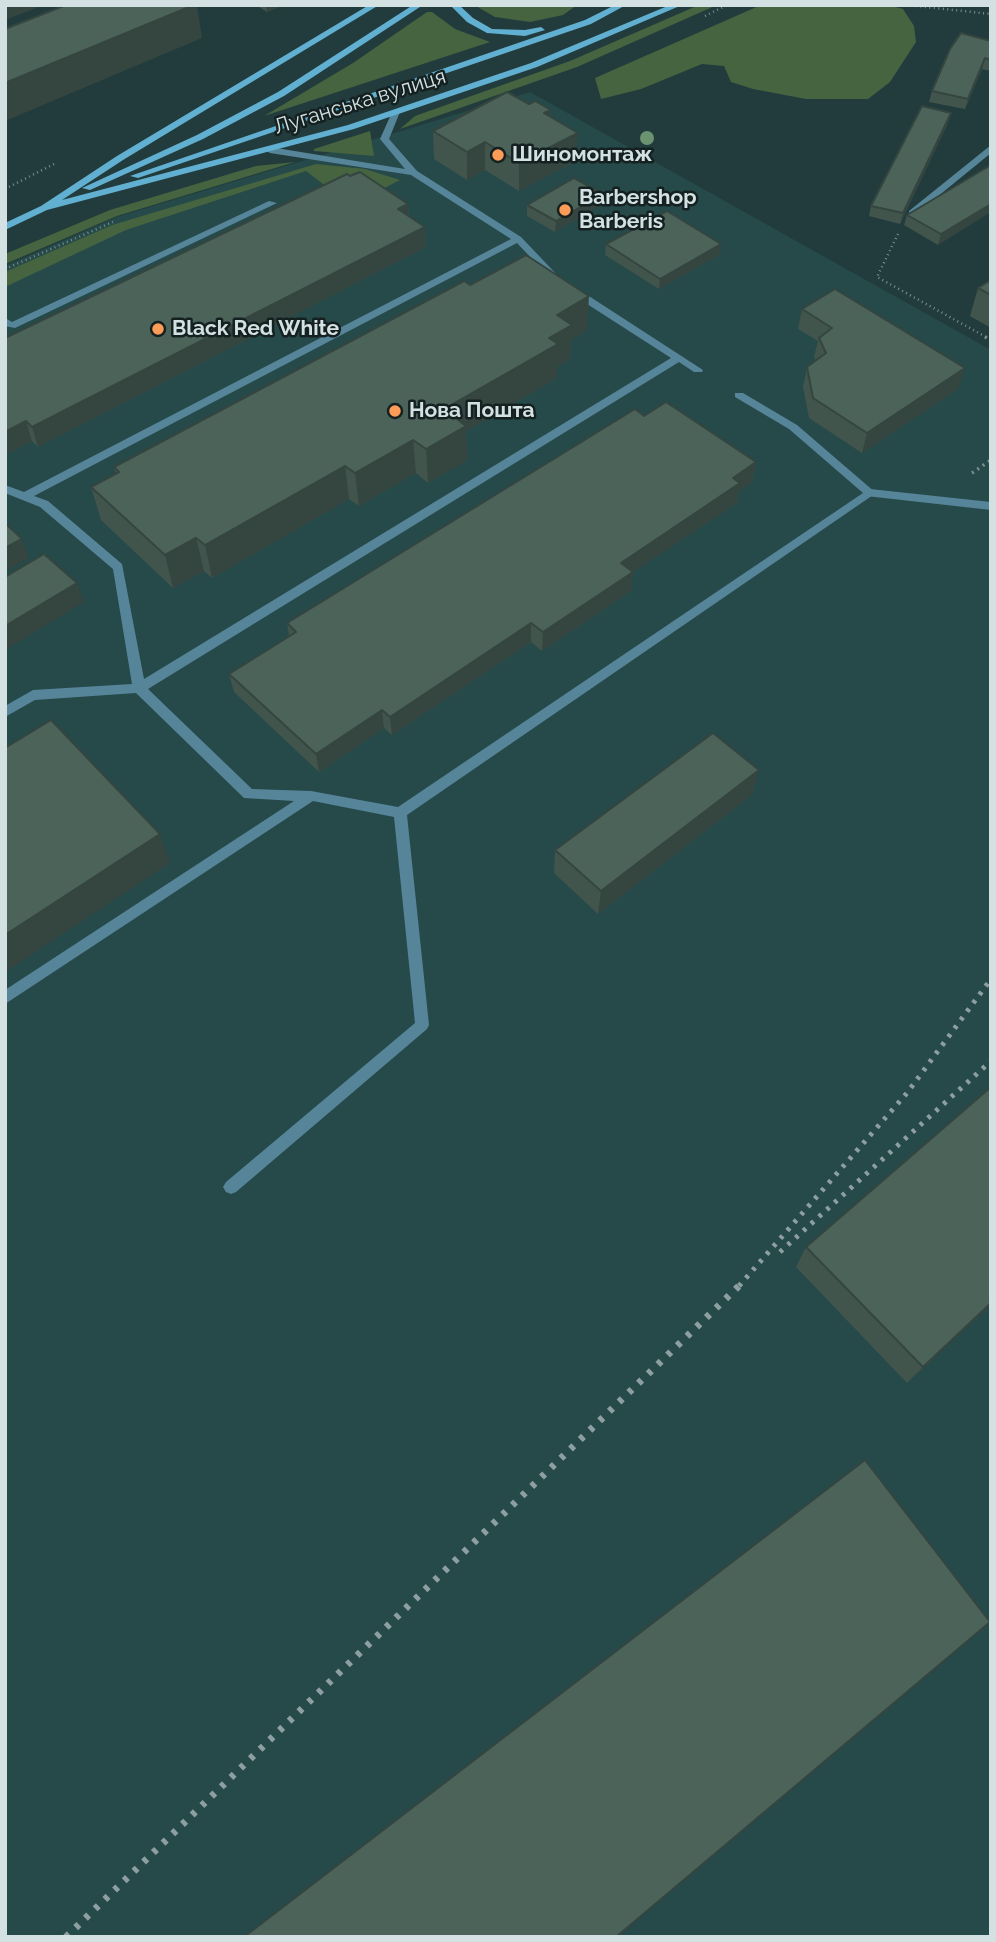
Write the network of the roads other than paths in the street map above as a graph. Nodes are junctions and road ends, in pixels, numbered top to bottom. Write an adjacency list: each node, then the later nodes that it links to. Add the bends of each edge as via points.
1 (375, 5): 13 (main road, Луганська вулиця)
2 (419, 5): 13 (main road, via 281,94 200,137)
3 (454, 5): 7 (main road, via 490,30 525,33)
4 (604, 5): 7 (main road)
5 (622, 5): 7 (main road)
6 (678, 5): 8 (main road, Луганська вулиця, via 534,65)
7 (588, 22): 13 (main road)
8 (396, 112): 10 (main road, Луганська вулиця); 11 (street, via 384,139)
9 (991, 148): 14 (street)
10 (270, 150): 11 (street); 13 (main road, Луганська вулиця)
11 (414, 173): 16 (street)
12 (272, 204): 17 (street, via 11,326)
13 (44, 208): 15 (main road, Луганська вулиця)
14 (912, 213)
15 (5, 227)
16 (518, 239): 18 (street, via 555,279); 23 (street)
17 (5, 321)
18 (678, 358): 19 (street); 25 (street)
19 (698, 370)
20 (739, 395): 22 (street, via 793,427)
21 (5, 489): 23 (street)
22 (870, 493): 24 (street); 28 (street)
23 (25, 496): 25 (street, via 44,504 118,567)
24 (991, 506)
25 (139, 688): 26 (street, via 33,695); 27 (street, via 249,794)
26 (5, 712)
27 (311, 796): 28 (street); 29 (street)
28 (400, 813): 30 (street, via 422,1025)
29 (5, 998)
30 (232, 1187)

